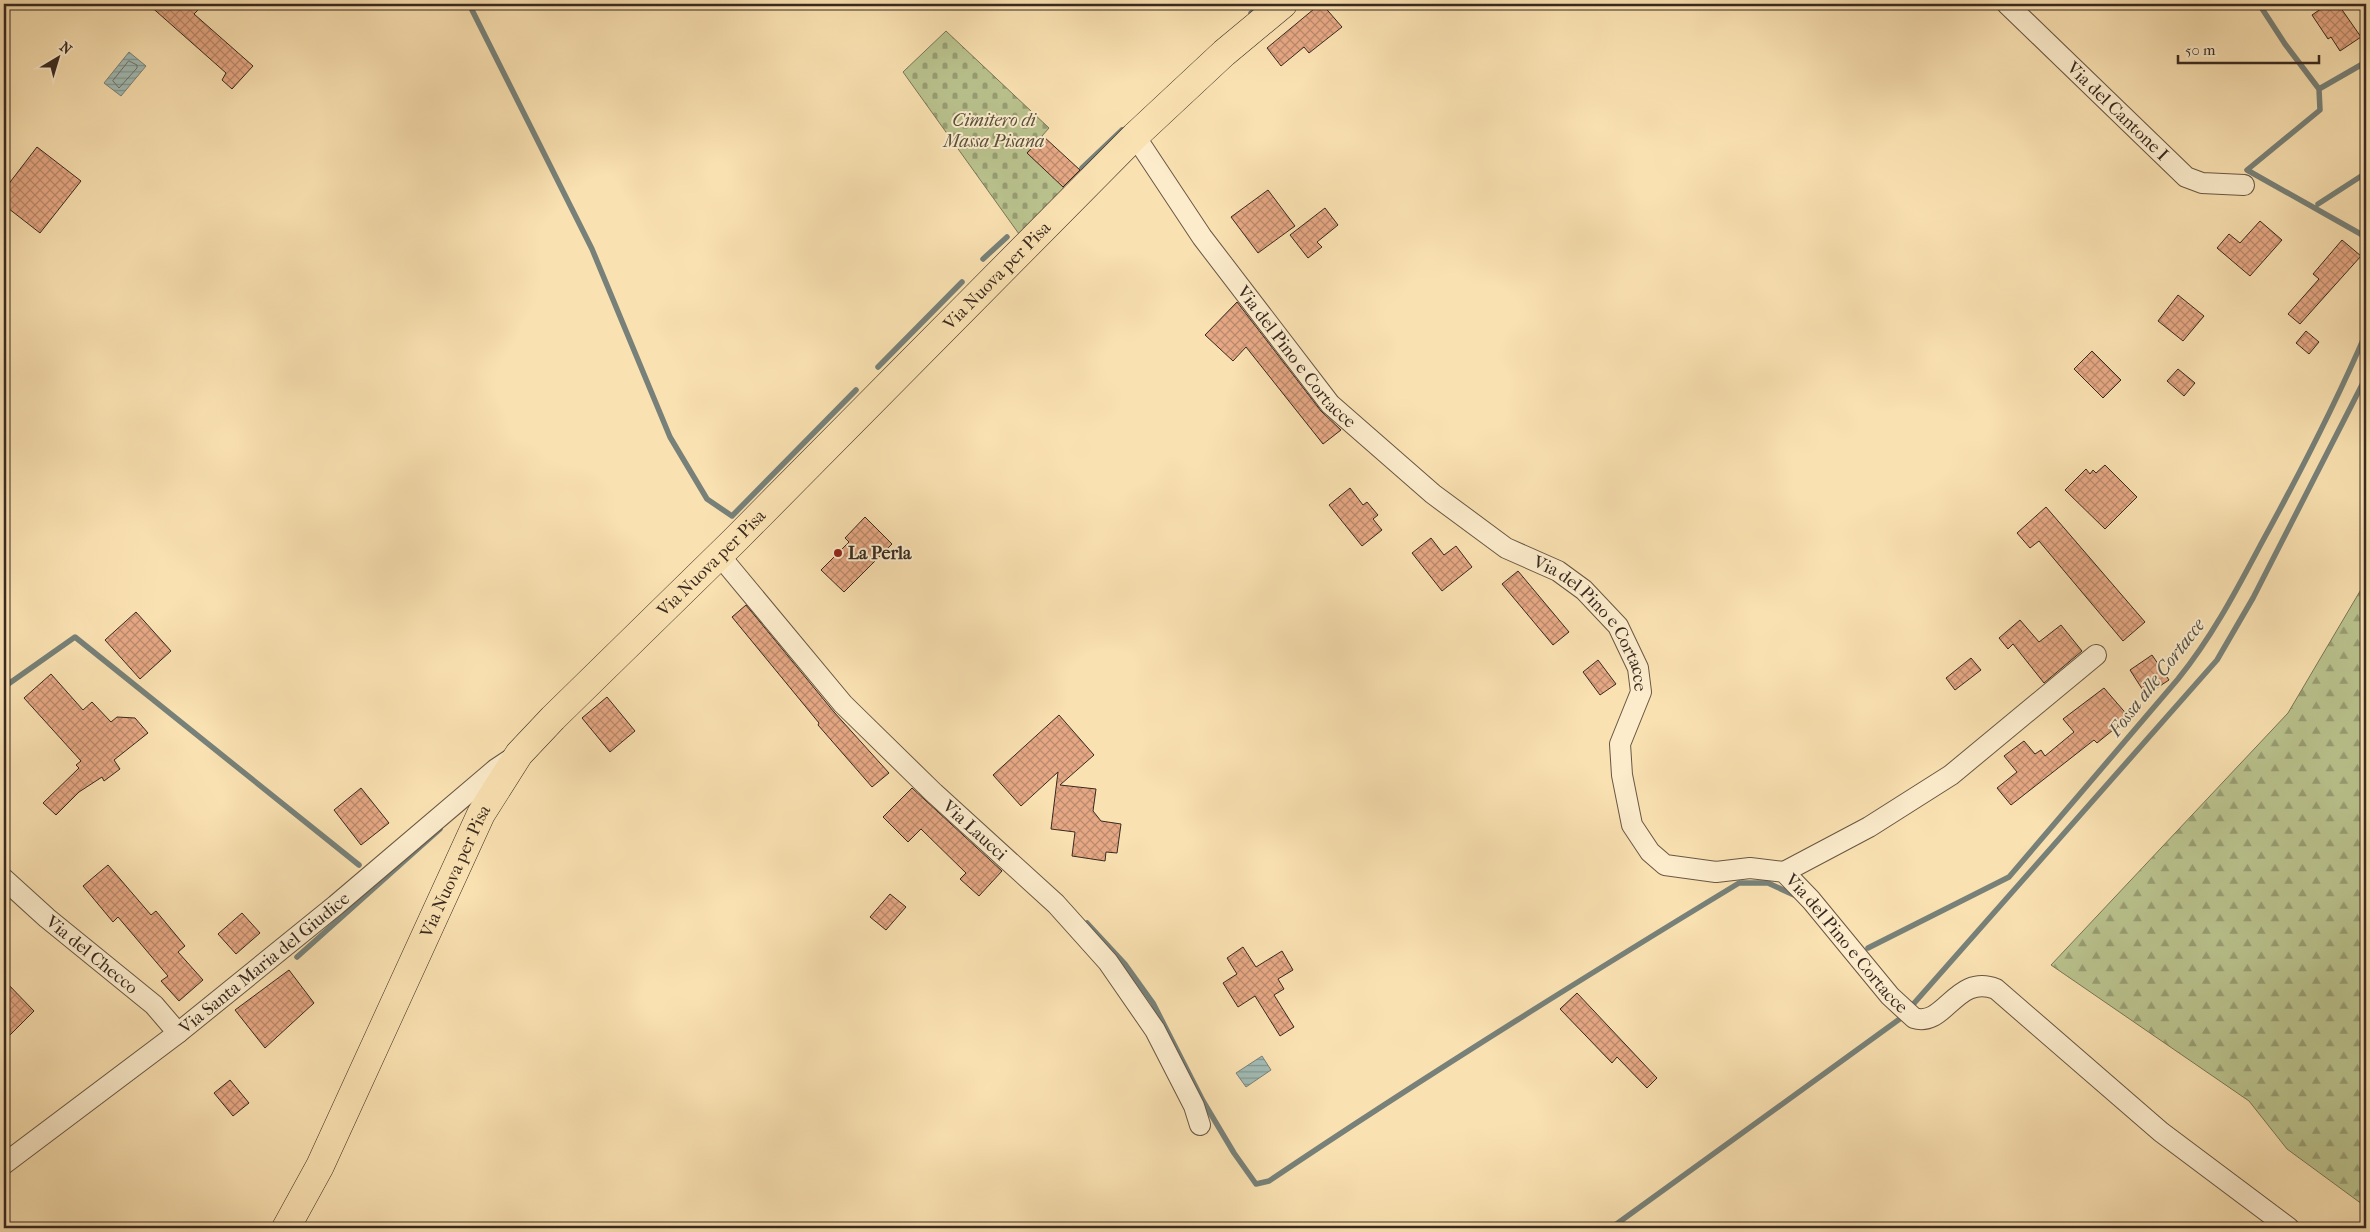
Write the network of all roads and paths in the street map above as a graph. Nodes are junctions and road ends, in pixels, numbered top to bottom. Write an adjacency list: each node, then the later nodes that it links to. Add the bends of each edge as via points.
1 (1283, 4): 3 (main road, Via Nuova per Pisa, via 1224,53)
2 (2007, 4): 4 (street, Via del Cantone I, via 2186,177 2202,184)
3 (1135, 136): 5 (main road, Via Nuova per Pisa); 8 (street, Via del Pino e Cortacce, via 1202,237 1330,404 1433,494 1506,548 1558,571 1584,590 1618,626 1638,668 1641,692 1620,744 1622,775 1632,825 1650,852 1665,865 1716,872 1750,868)
4 (2244, 185)
5 (720, 556): 7 (main road, Via Nuova per Pisa); 11 (street, Via Laucci, via 842,704 1056,904 1108,962 1155,1030 1194,1106)
6 (2096, 655): 8 (street, via 1951,775 1869,827)
7 (520, 754): 10 (street, Via Santa Maria del Giudice, via 496,769); 13 (main road, Via Nuova per Pisa, via 481,814 320,1166)
8 (1784, 872): 14 (street, Via del Pino e Cortacce, via 1909,1013 1929,1018 1976,985 1996,989 2161,1132)
9 (4, 879): 10 (street, Via del Checco, via 154,1005)
10 (178, 1033): 12 (street, Via Santa Maria del Giudice)
11 (1200, 1125)
12 (4, 1164)
13 (286, 1228)
14 (2289, 1228)

